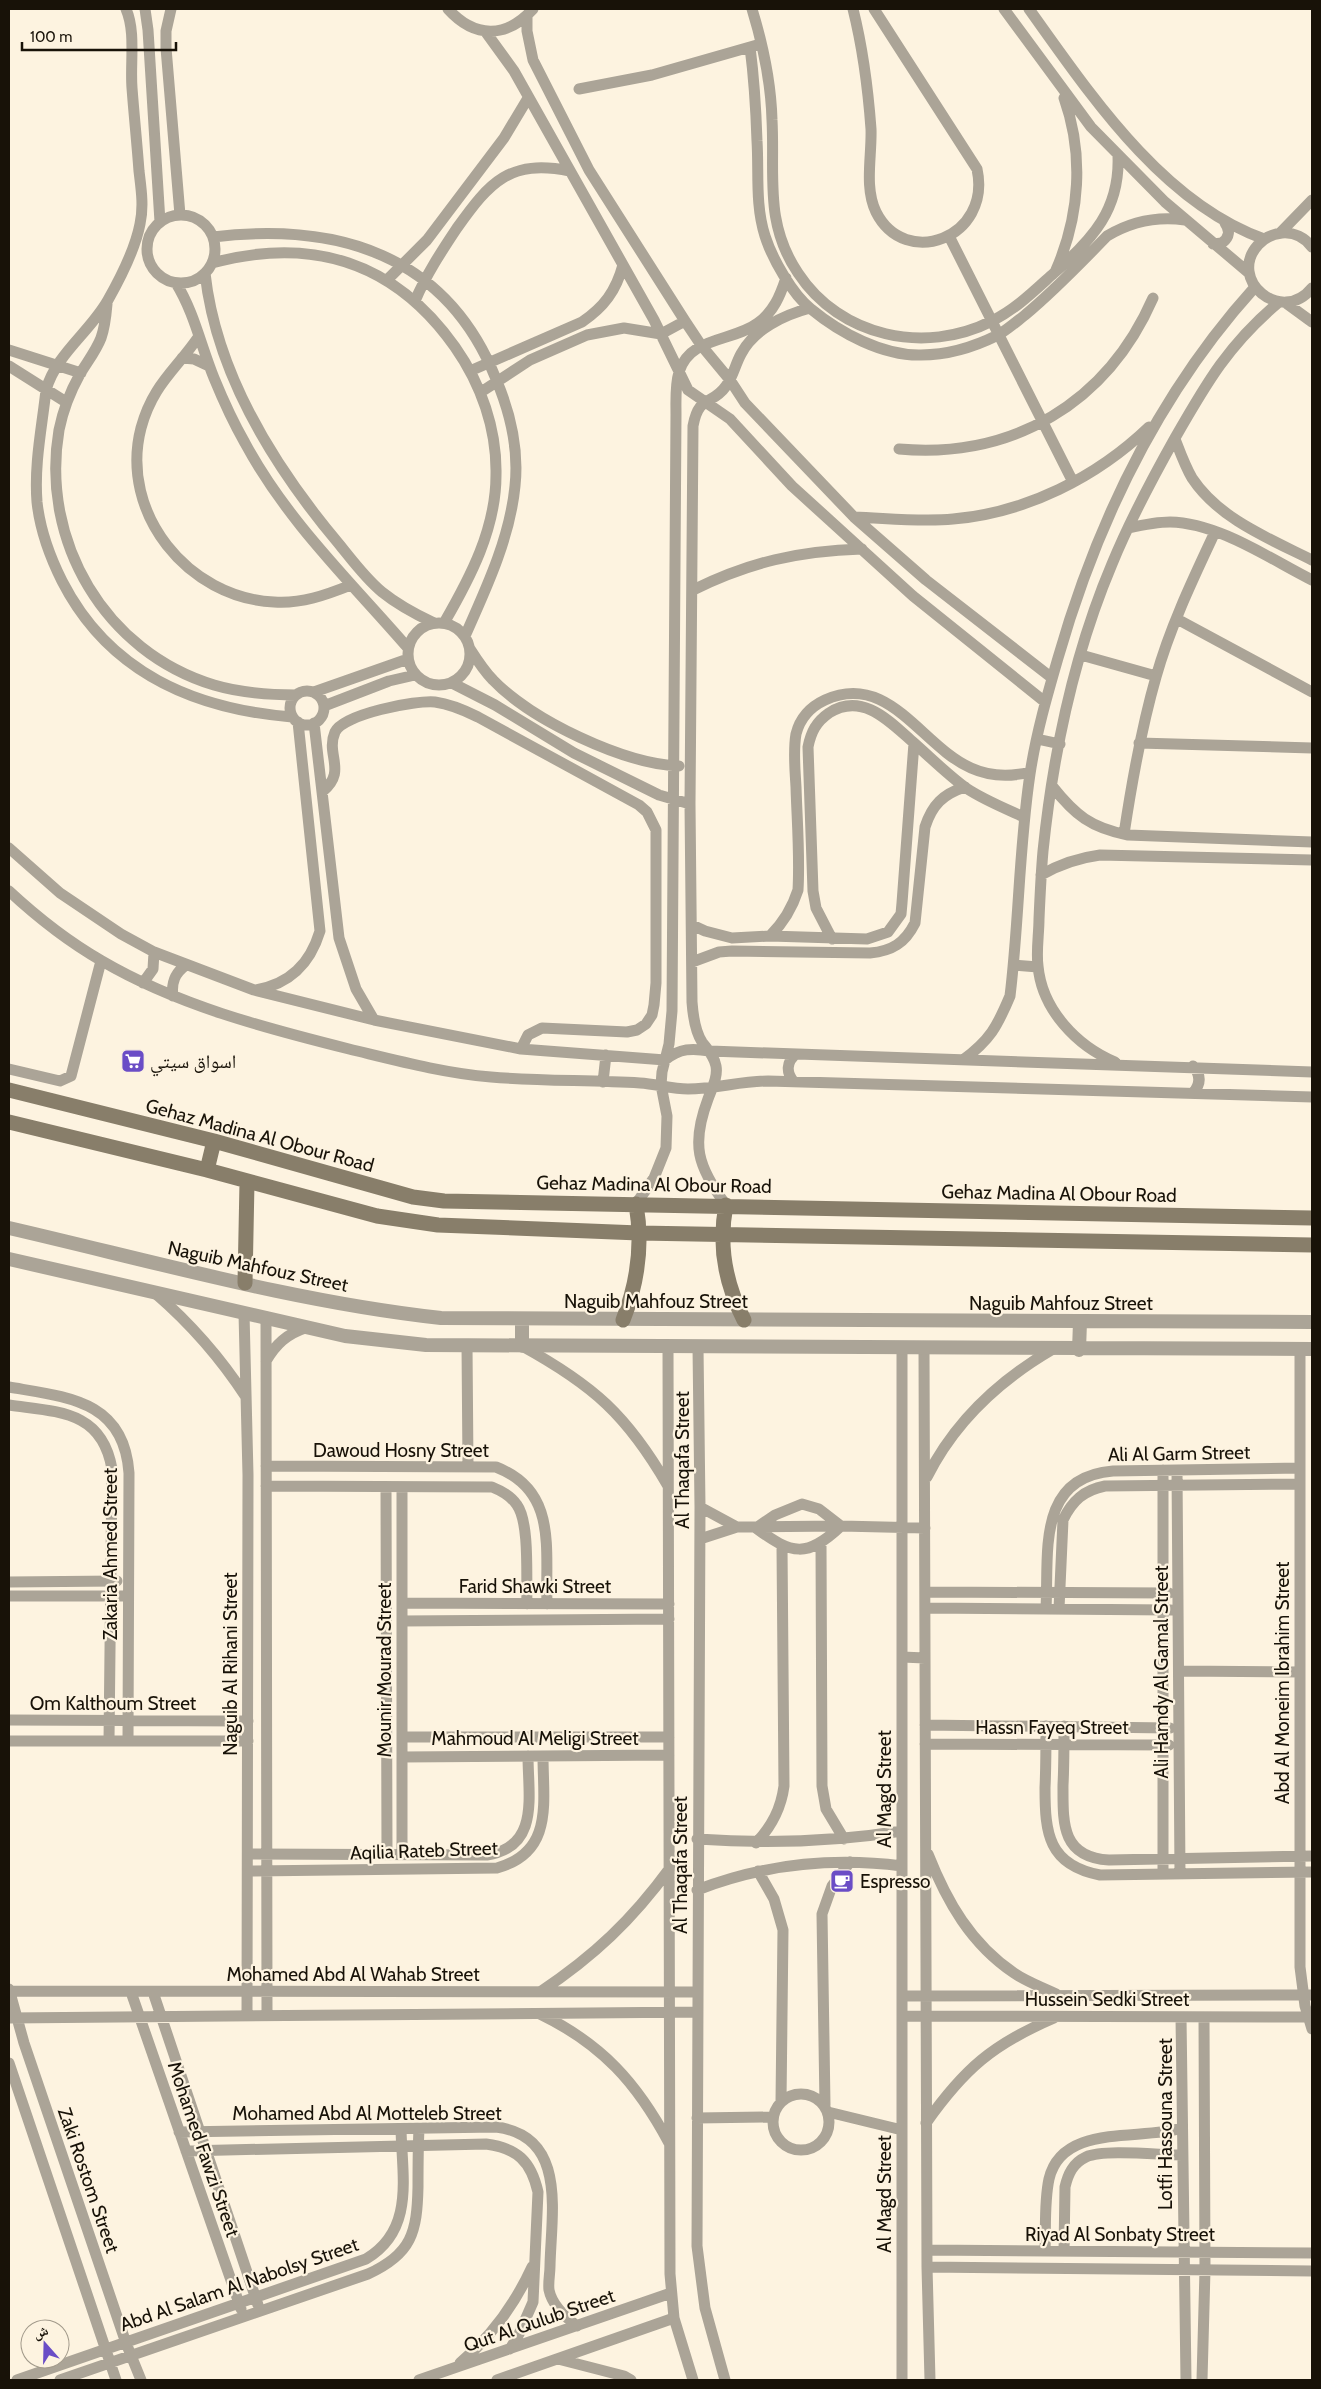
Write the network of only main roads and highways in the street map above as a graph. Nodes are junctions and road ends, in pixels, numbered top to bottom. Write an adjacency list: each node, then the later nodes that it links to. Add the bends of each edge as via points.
1 (9, 1090): 3 (main road, Gehaz Madina Al Obour Road)
2 (9, 1122): 4 (main road)
3 (214, 1142): 4 (main road); 6 (main road, Gehaz Madina Al Obour Road, via 413,1197 444,1201)
4 (207, 1170): 5 (main road)
5 (247, 1182): 10 (main road, via 409,1222); 14 (main road)
6 (636, 1204): 7 (main road, Gehaz Madina Al Obour Road); 10 (main road)
7 (726, 1205): 8 (main road, Gehaz Madina Al Obour Road); 11 (main road)
8 (1191, 1216): 9 (main road, Gehaz Madina Al Obour Road); 12 (main road)
9 (1312, 1218)
10 (640, 1233): 11 (main road); 15 (main road, via 635,1283)
11 (722, 1234): 12 (main road); 16 (main road, via 729,1286)
12 (1190, 1244): 13 (main road)
13 (1312, 1245)
14 (245, 1283)
15 (624, 1320)
16 (744, 1320)

